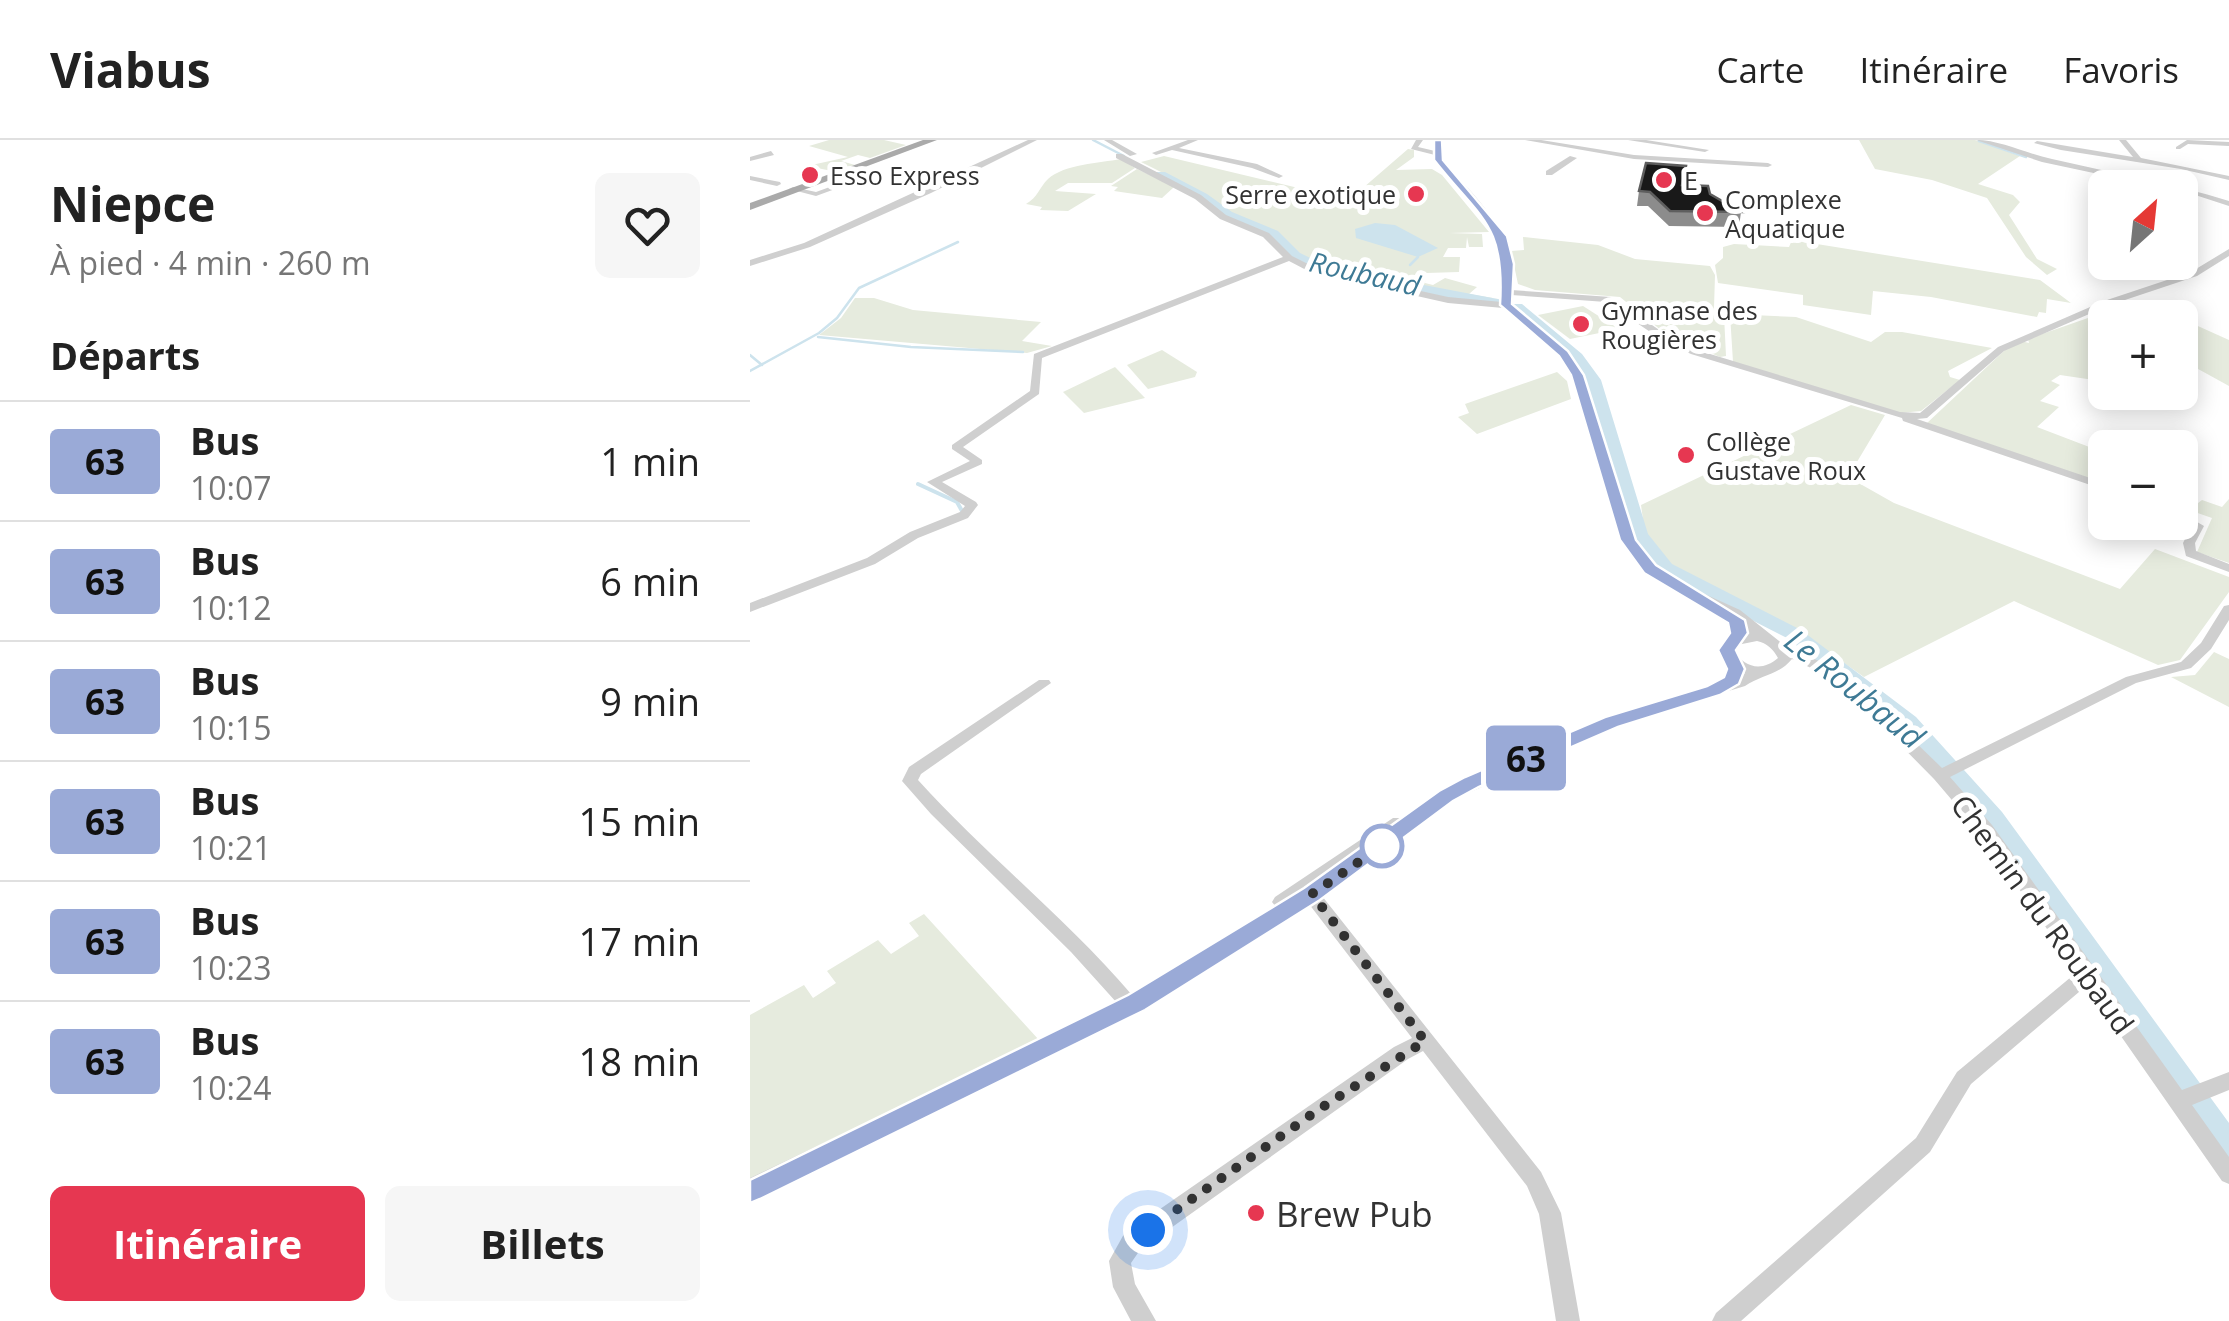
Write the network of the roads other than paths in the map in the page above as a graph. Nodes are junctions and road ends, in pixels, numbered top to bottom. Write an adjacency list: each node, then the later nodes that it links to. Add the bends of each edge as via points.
1 (929, 140): 40 (main road)
2 (1034, 140): 43 (street, via 801,247)
3 (1106, 140): 28 (street)
4 (1150, 140): 22 (street)
5 (1196, 140): 19 (street)
6 (1439, 140): 23 (street)
7 (1528, 140): 14 (street)
8 (1631, 140): 20 (street)
9 (1694, 140): 20 (street)
10 (1978, 140): 15 (street)
11 (2122, 140): 26 (street)
12 (2039, 141): 16 (street); 26 (street, via 2096,156)
13 (1418, 142): 23 (street, via 1413,148)
14 (1552, 142): 29 (street)
15 (1998, 142): 32 (street)
16 (2026, 147)
17 (2222, 147): 18 (street, via 2187,142)
18 (2178, 148)
19 (1176, 149): 22 (street); 34 (street)
20 (1705, 150): 29 (street)
21 (771, 152): 27 (street)
22 (1156, 153): 28 (street)
23 (1436, 153): 44 (street, via 1502,236)
24 (1119, 156): 30 (street)
25 (1573, 158): 33 (street)
26 (2138, 158): 36 (street)
27 (750, 159)
28 (1145, 160): 30 (street)
29 (1694, 162): 31 (street)
30 (1131, 164): 42 (street, via 1266,235)
31 (1768, 164)
32 (2092, 170)
33 (1549, 173)
34 (1279, 176)
35 (750, 178): 37 (street)
36 (2229, 178)
37 (777, 184)
38 (2198, 194): 39 (street)
39 (2229, 204)
40 (750, 206)
41 (2229, 252): 46 (street, via 2194,274 2000,348 1923,416)
42 (1289, 258): 44 (street, via 1329,275 1448,300); 51 (street, via 1037,356 1035,392 956,447 978,462 933,482 972,505 964,515 871,561)
43 (750, 263)
44 (1507, 292): 45 (street); 45 (street); 50 (street, via 1578,375 1622,525 1637,554 1672,584)
45 (1540, 292): 46 (street, via 1608,298 1694,352)
46 (1899, 416): 47 (street)
47 (2088, 481)
48 (2191, 540): 49 (street, via 2190,553)
49 (2229, 568)
50 (1714, 605): 53 (street); 54 (street, via 1736,620 1740,631)
51 (750, 608)
52 (2229, 609): 62 (street, via 2186,665 2131,680)
53 (1764, 638): 54 (street); 55 (street)
54 (1734, 641): 56 (street, via 1727,650)
55 (1782, 650): 57 (street); 59 (street, Chemin du Roubaud)
56 (1735, 663): 58 (street); 61 (street, via 1732,680)
57 (1778, 667): 58 (street); 59 (street, Chemin du Roubaud, via 1806,665)
58 (1758, 672): 61 (street)
59 (1831, 676): 62 (street, Chemin du Roubaud)
60 (1044, 683): 65 (street, via 914,771 910,781)
61 (1713, 690): 63 (street, via 1612,722 1446,796)
62 (1949, 771): 64 (street, Chemin du Roubaud)
63 (1308, 890): 65 (street); 66 (street)
64 (2089, 972): 68 (street, Chemin du Roubaud); 73 (street, via 1964,1078 1924,1145)
65 (1130, 1006): 70 (street)
66 (1425, 1041): 71 (street, via 1132,1242 1120,1261 1124,1287); 72 (street, via 1534,1180 1550,1213)
67 (2229, 1081): 68 (street)
68 (2179, 1101): 69 (street, Chemin du Roubaud)
69 (2229, 1174)
70 (750, 1190)
71 (1144, 1321)
72 (1568, 1321)
73 (1724, 1321)

